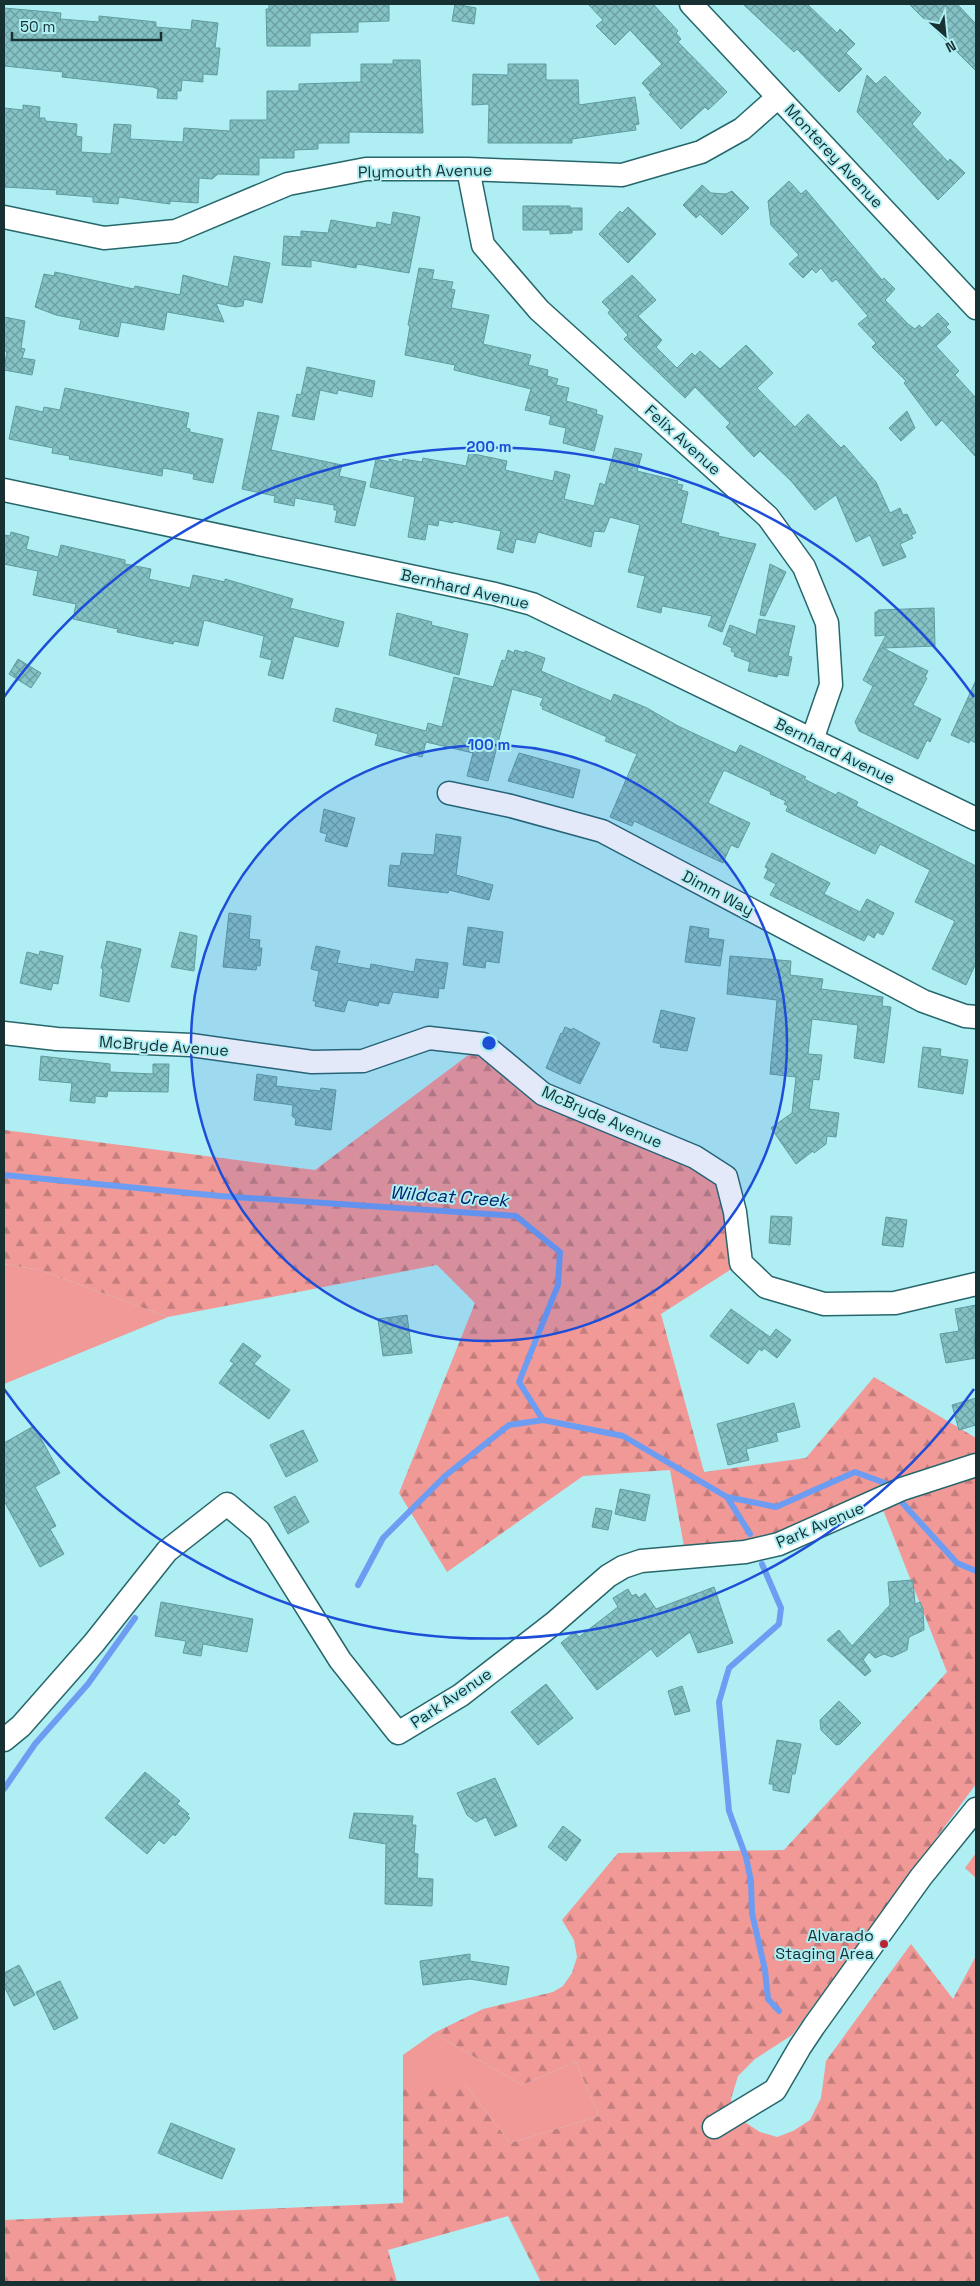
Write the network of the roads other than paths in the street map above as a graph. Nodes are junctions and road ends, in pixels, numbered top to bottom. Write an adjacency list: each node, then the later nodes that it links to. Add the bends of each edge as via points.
1 (691, 4): 2 (street, Monterey Avenue)
2 (778, 97): 3 (street, Plymouth Avenue, via 742,129 701,152 622,175); 5 (street, Monterey Avenue)
3 (468, 169): 4 (street, Plymouth Avenue, via 366,169 288,184 176,231 104,238); 7 (street, Felix Avenue, via 483,245 539,310 768,518 804,567 827,623 831,685)
4 (4, 217)
5 (976, 308)
6 (4, 490): 7 (street, Bernhard Avenue, via 532,604)
7 (812, 740): 9 (street, Bernhard Avenue)
8 (450, 793): 10 (street, Dimm Way, via 602,831 923,1001)
9 (976, 819)
10 (976, 1017)
11 (4, 1033): 12 (street, McBryde Avenue, via 57,1039 191,1045 312,1062 363,1061 429,1038 483,1044 543,1094 694,1157 726,1177 735,1212 741,1263 766,1287 824,1304 895,1303)
12 (976, 1284)
13 (976, 1465): 14 (street, Park Avenue, via 902,1489 779,1544 744,1552 641,1561 623,1567 461,1695 398,1733 340,1660 259,1531 227,1504 167,1551 94,1643 21,1726)
14 (4, 1740)
15 (976, 1809): 16 (street, via 921,1878 814,2026 775,2090)
16 (714, 2127)

